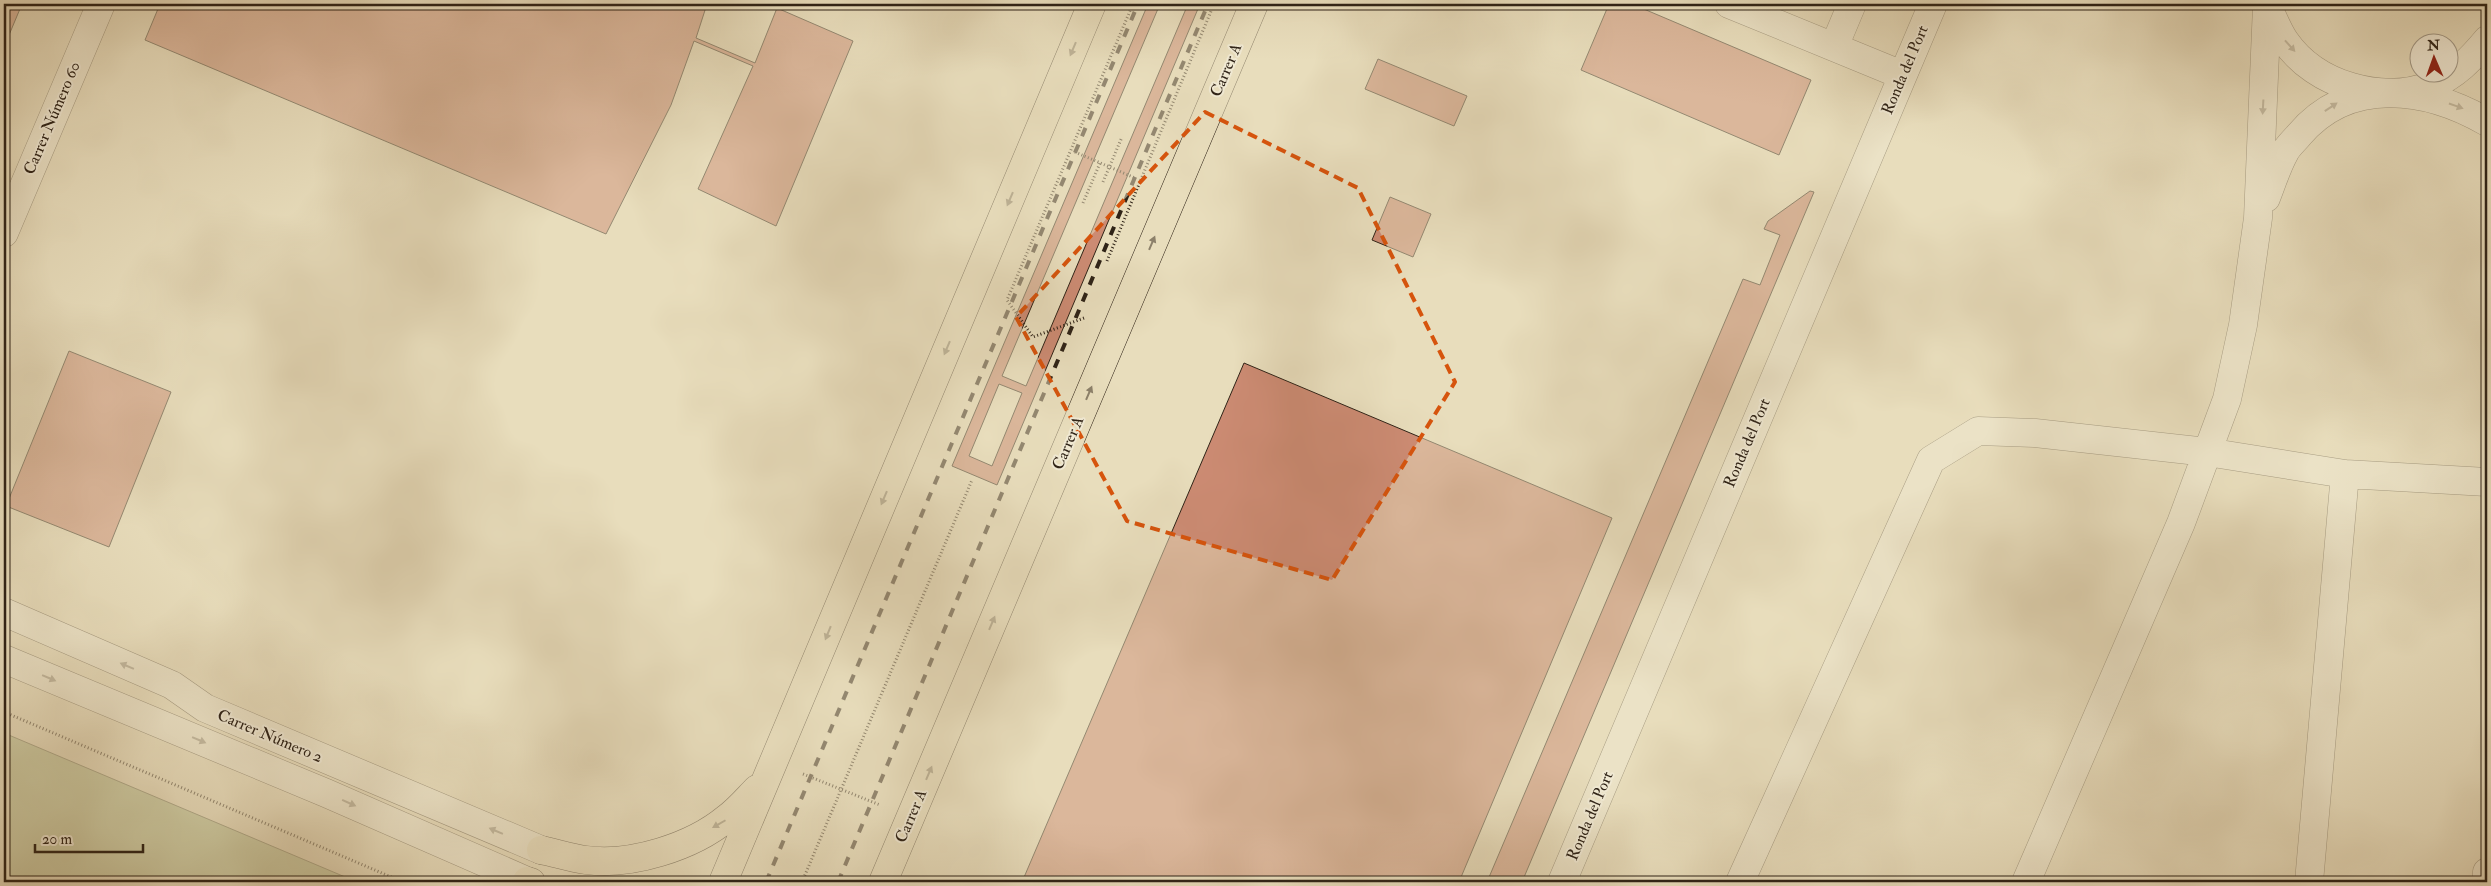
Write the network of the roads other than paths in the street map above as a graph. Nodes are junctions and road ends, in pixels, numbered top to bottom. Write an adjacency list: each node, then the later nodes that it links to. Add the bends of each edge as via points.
1 (101, 4): 14 (street, Carrer Número 60)
2 (1092, 4): 20 (main road, one-way to 20)
3 (1254, 4): 25 (main road, Carrer A, one-way to 3)
4 (1729, 4): 9 (street)
5 (1852, 4): 9 (street)
6 (1932, 4): 10 (street, Ronda del Port)
7 (2267, 5): 11 (street, one-way to 11, via 2286,42 2315,71 2352,88); 13 (street, one-way to 13)
8 (2487, 40): 11 (street, via 2467,64 2432,85)
9 (1834, 46): 10 (street)
10 (1902, 75): 26 (street, Ronda del Port)
11 (2392, 93): 12 (street, one-way to 12, via 2431,98 2464,108); 13 (street, one-way to 11, via 2285,151 2310,122 2336,103 2356,96)
12 (2487, 122)
13 (2258, 218): 15 (street, via 2243,326 2227,399)
14 (4, 233)
15 (2207, 452): 16 (street); 27 (street, via 2036,433 1978,431 1931,460); 28 (street, via 2181,523)
16 (2345, 474): 17 (street); 29 (street)
17 (2487, 482)
18 (4, 612): 21 (street, Carrer Número 2, one-way to 18, via 205,708 172,685)
19 (5, 659): 23 (street, Carrer Número 2, one-way to 23)
20 (767, 779): 21 (main road, one-way to 21, via 727,819 660,853 624,860 587,860); 24 (main road)
21 (541, 850)
22 (2487, 872): 30 (street)
23 (529, 881)
24 (722, 882)
25 (883, 882)
26 (1562, 882)
27 (1740, 882)
28 (2026, 882)
29 (2309, 882)
30 (2486, 882)

